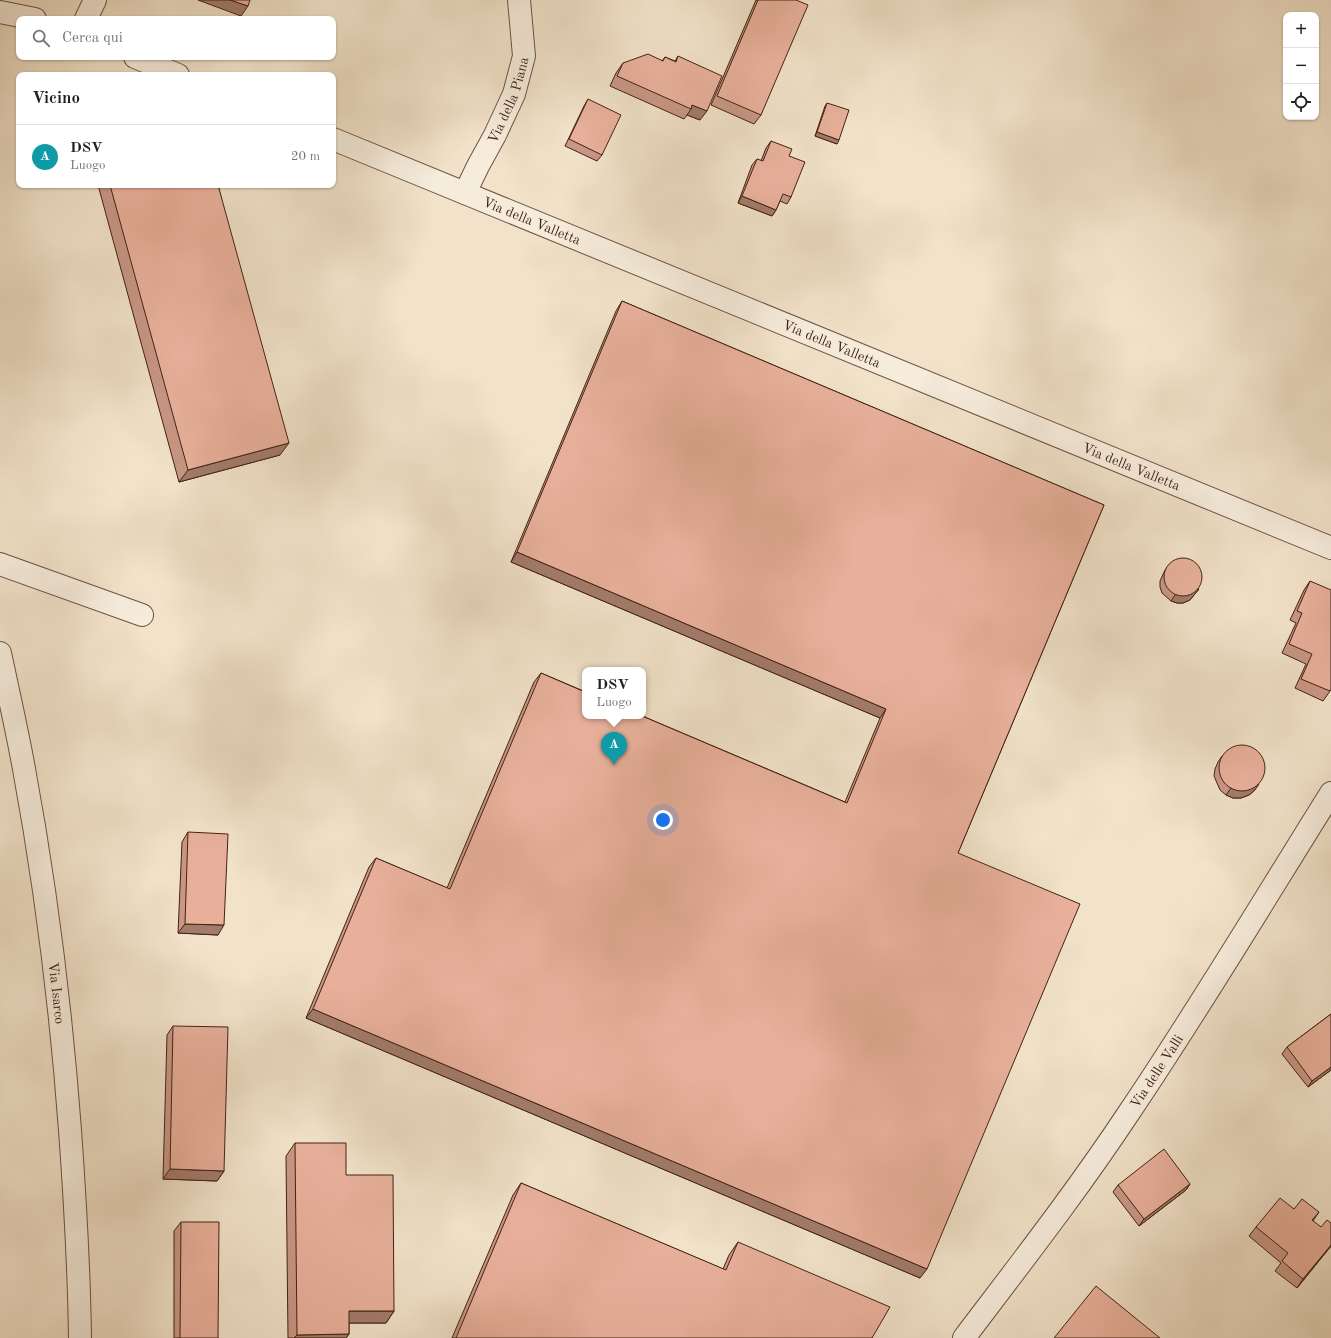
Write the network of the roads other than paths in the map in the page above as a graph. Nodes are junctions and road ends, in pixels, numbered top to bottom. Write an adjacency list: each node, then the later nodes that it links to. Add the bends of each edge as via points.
1 (95, 0): 5 (street)
2 (519, 0): 9 (street, Via della Piana, via 524,56 514,94)
3 (0, 12): 4 (street)
4 (20, 16)
5 (87, 16)
6 (142, 60): 7 (street)
7 (171, 72)
8 (336, 140): 9 (street, Via della Valletta)
9 (465, 193): 10 (street, Via della Valletta)
10 (1331, 548)
11 (0, 564): 12 (street)
12 (142, 615)
13 (0, 653): 15 (street, Via Isarco, via 30,802 55,977 75,1199)
14 (1331, 793): 16 (street, Via delle Valli, via 1202,1002 1127,1116 1066,1203)
15 (80, 1338)
16 (964, 1338)

